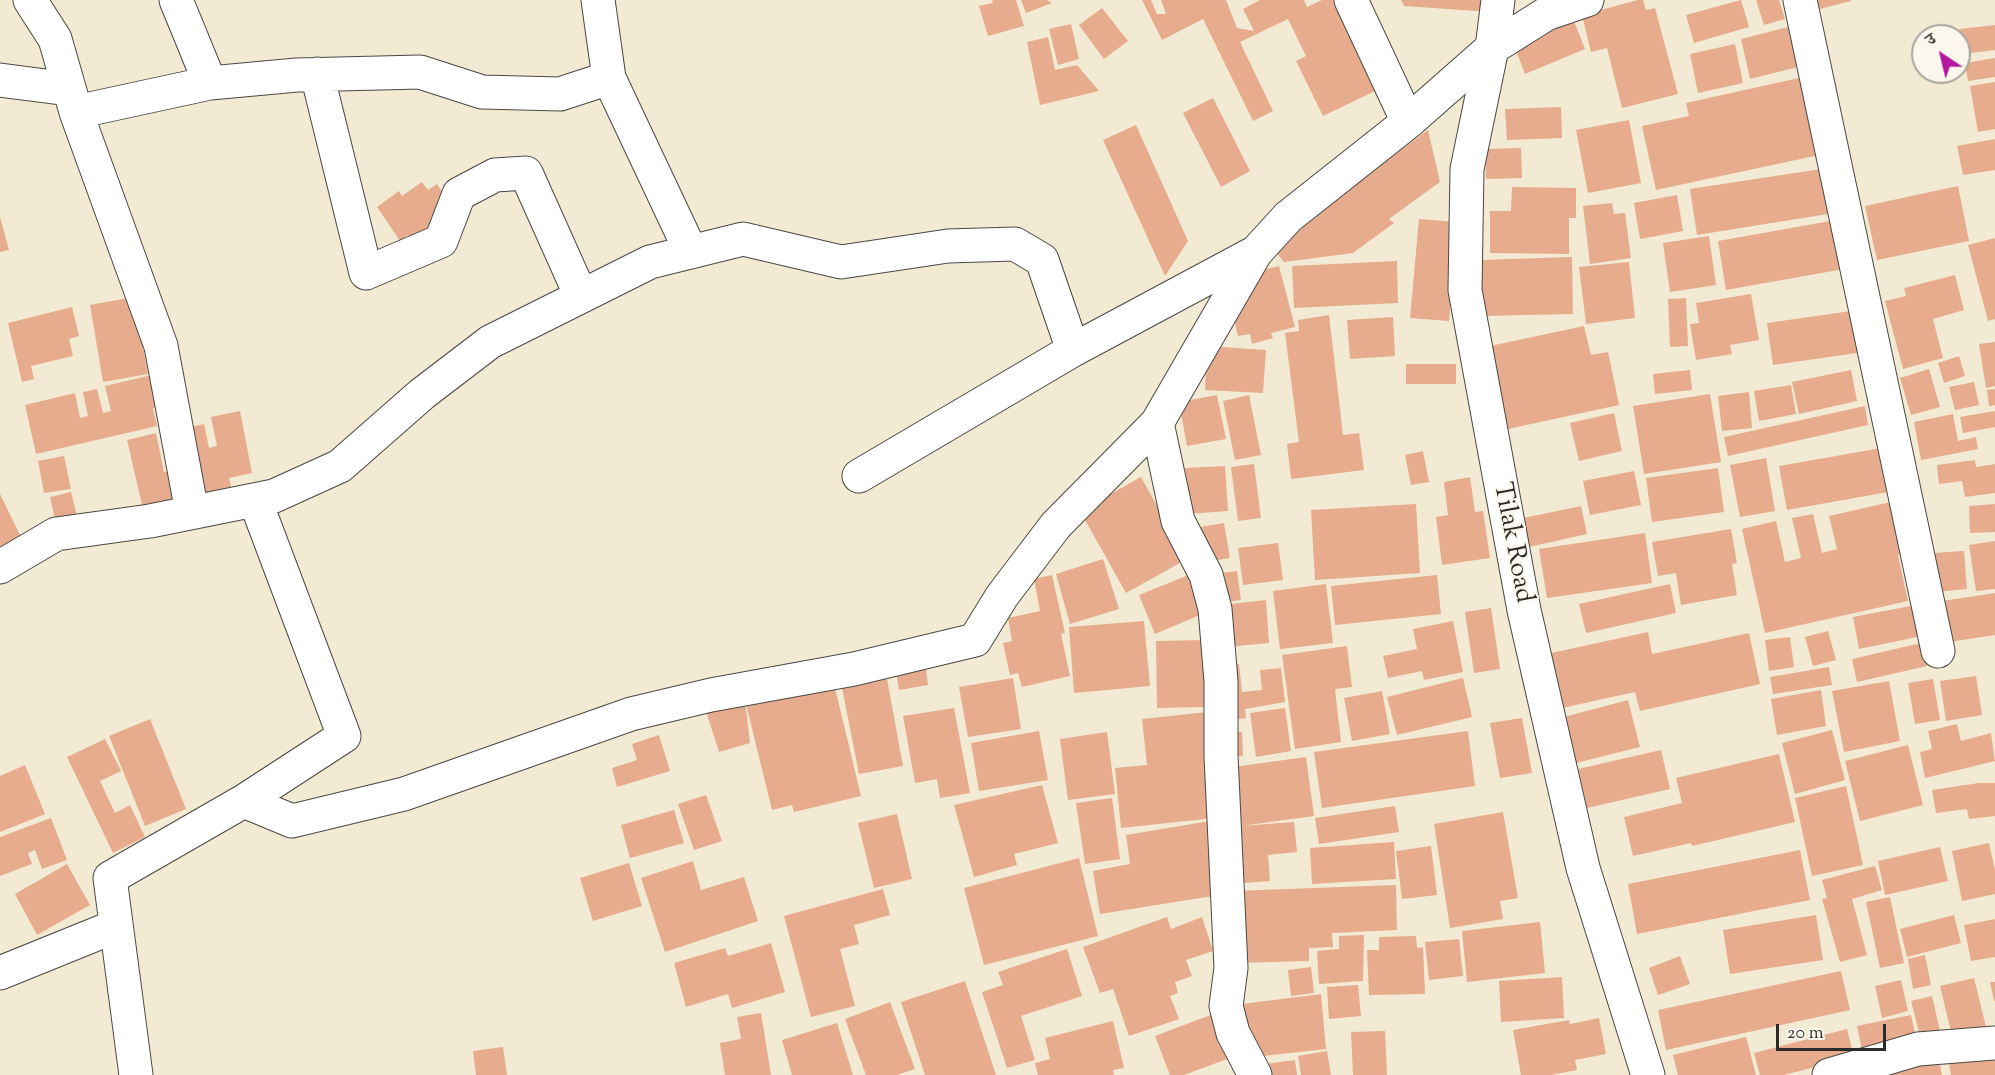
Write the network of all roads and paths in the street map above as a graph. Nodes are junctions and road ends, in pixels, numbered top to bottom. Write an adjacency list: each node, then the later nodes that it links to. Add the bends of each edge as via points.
1 (30, 0): 13 (street, via 55,39)
2 (176, 0): 12 (street)
3 (598, 0): 10 (street)
4 (1351, 0): 14 (street)
5 (1498, 0): 8 (street, Tilak Road)
6 (1587, 0): 8 (street, via 1546,14)
7 (1800, 0): 24 (street)
8 (1492, 48): 14 (street); 31 (street, Tilak Road, via 1467,169 1465,290 1524,610 1583,868)
9 (317, 74): 10 (street, via 420,72 482,92 560,94); 12 (street); 17 (street, via 366,273 441,241 459,194 495,175 526,173)
10 (609, 78): 15 (street)
11 (0, 80): 13 (street)
12 (210, 83): 13 (street)
13 (73, 100): 22 (street, via 161,346)
14 (1408, 122): 16 (street, via 1288,217)
15 (691, 252): 17 (street, via 650,262); 18 (street, via 743,239 841,262 948,246 1015,244 1042,260)
16 (1256, 252): 18 (street); 19 (street)
17 (581, 296): 21 (street, via 490,342 422,394 340,466 274,496)
18 (1073, 350): 20 (street)
19 (1157, 423): 25 (street, via 1056,525 1002,596 975,640 631,714 405,795 292,821); 30 (street, via 1178,521 1206,575 1215,609 1231,968 1226,1006 1233,1033)
20 (860, 476)
21 (255, 500): 22 (street); 25 (street, via 344,736)
22 (192, 512): 23 (street, via 56,534)
23 (0, 567)
24 (1938, 651)
25 (244, 801): 26 (street, via 110,878)
26 (116, 926): 27 (street); 29 (street)
27 (0, 973)
28 (1995, 1043): 32 (street, via 1918,1049)
29 (136, 1075)
30 (1255, 1075)
31 (1648, 1075)
32 (1829, 1075)

